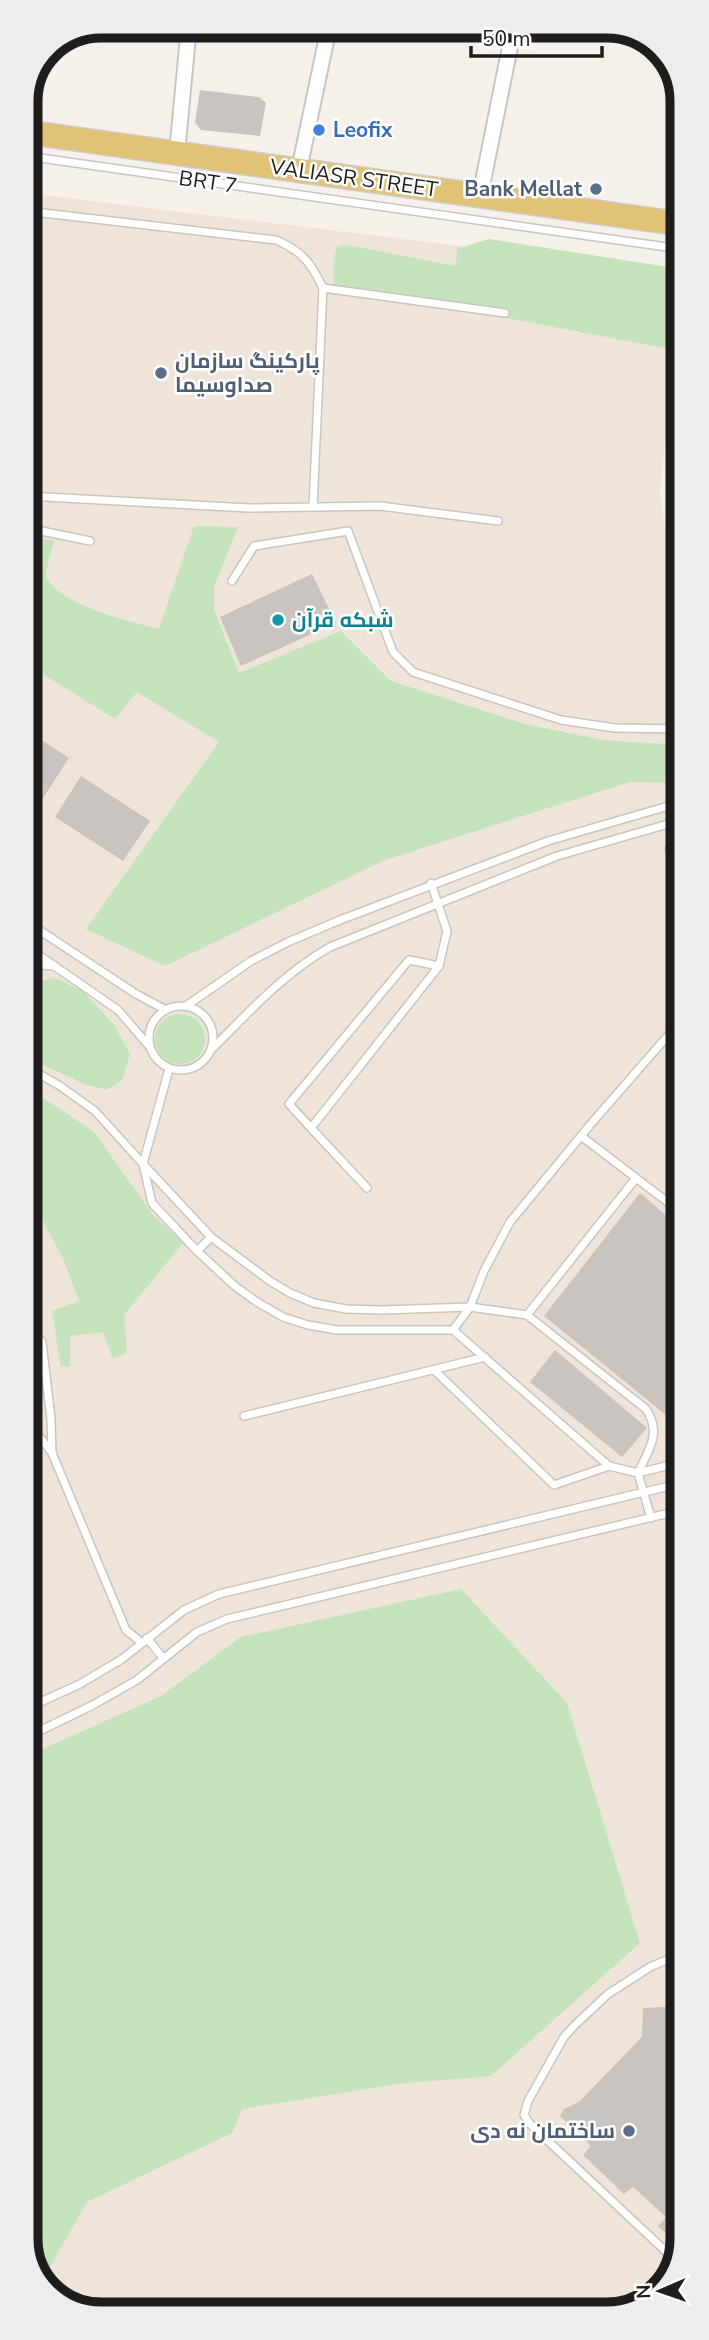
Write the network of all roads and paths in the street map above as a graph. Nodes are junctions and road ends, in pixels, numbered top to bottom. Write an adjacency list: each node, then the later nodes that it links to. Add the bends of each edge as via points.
1 (188, 38): 5 (street)
2 (327, 38): 7 (street)
3 (512, 39): 8 (street)
4 (38, 134): 5 (main road, VALIASR STREET)
5 (177, 153): 7 (main road, VALIASR STREET)
6 (38, 158): 11 (lane, BRT 7)
7 (299, 170): 8 (main road, VALIASR STREET)
8 (480, 196): 10 (main road, VALIASR STREET)
9 (38, 212): 12 (lane, via 276,240 293,247 311,265)
10 (670, 220)
11 (670, 247)
12 (323, 288): 13 (lane); 15 (lane)
13 (505, 313)
14 (38, 497): 15 (lane)
15 (313, 507): 16 (lane, via 380,506)
16 (498, 521)
17 (38, 530): 18 (lane)
18 (90, 541)
19 (232, 581): 20 (lane, via 254,546 348,531 393,652 414,672 561,720)
20 (670, 729)
21 (670, 805): 23 (lane, via 548,841)
22 (670, 823): 24 (lane, via 557,856)
23 (431, 883): 24 (lane); 30 (lane, via 288,942 251,961)
24 (438, 902): 29 (lane, via 447,931); 34 (lane, via 308,960 272,988)
25 (38, 929): 31 (lane)
26 (38, 953): 28 (lane)
27 (38, 965): 28 (lane)
28 (55, 966): 33 (lane, via 118,1010)
29 (439, 966): 37 (lane); 37 (lane, via 409,960 289,1104)
30 (187, 1006): 31 (lane); 34 (lane, via 209,1022 214,1041)
31 (166, 1010): 33 (lane, via 151,1026)
32 (670, 1035): 38 (lane)
33 (150, 1047): 35 (lane)
34 (211, 1050): 35 (lane, via 198,1066)
35 (169, 1069): 39 (lane)
36 (38, 1074): 39 (lane, via 95,1111)
37 (311, 1128): 41 (lane)
38 (581, 1136): 40 (lane); 45 (lane, via 510,1223)
39 (143, 1164): 43 (lane); 44 (lane, via 152,1203)
40 (636, 1178): 42 (lane); 46 (lane)
41 (367, 1188)
42 (670, 1204)
43 (211, 1237): 44 (lane); 45 (lane, via 270,1281 314,1303 382,1310)
44 (197, 1251): 47 (lane, via 257,1302 308,1325 361,1331)
45 (470, 1307): 46 (lane); 47 (lane)
46 (527, 1315): 56 (lane, via 646,1409 652,1419 653,1442)
47 (453, 1330): 49 (lane)
48 (38, 1338): 53 (lane)
49 (485, 1357): 50 (lane); 55 (lane)
50 (434, 1370): 51 (lane); 55 (lane, via 554,1485)
51 (244, 1416)
52 (38, 1435): 53 (lane)
53 (52, 1453): 61 (lane, via 126,1630)
54 (670, 1465): 56 (lane)
55 (609, 1466): 56 (lane)
56 (638, 1473): 58 (lane)
57 (670, 1486): 58 (lane)
58 (645, 1492): 60 (lane); 61 (lane, via 219,1594 184,1610)
59 (670, 1513): 60 (lane)
60 (651, 1518): 62 (lane, via 227,1619 197,1632)
61 (144, 1640): 62 (lane); 63 (lane, via 111,1665)
62 (163, 1658): 64 (lane, via 137,1680)
63 (38, 1702)
64 (38, 1732)
65 (670, 1958): 66 (lane, via 608,1994 575,2025 564,2037 524,2115)
66 (668, 2254)

